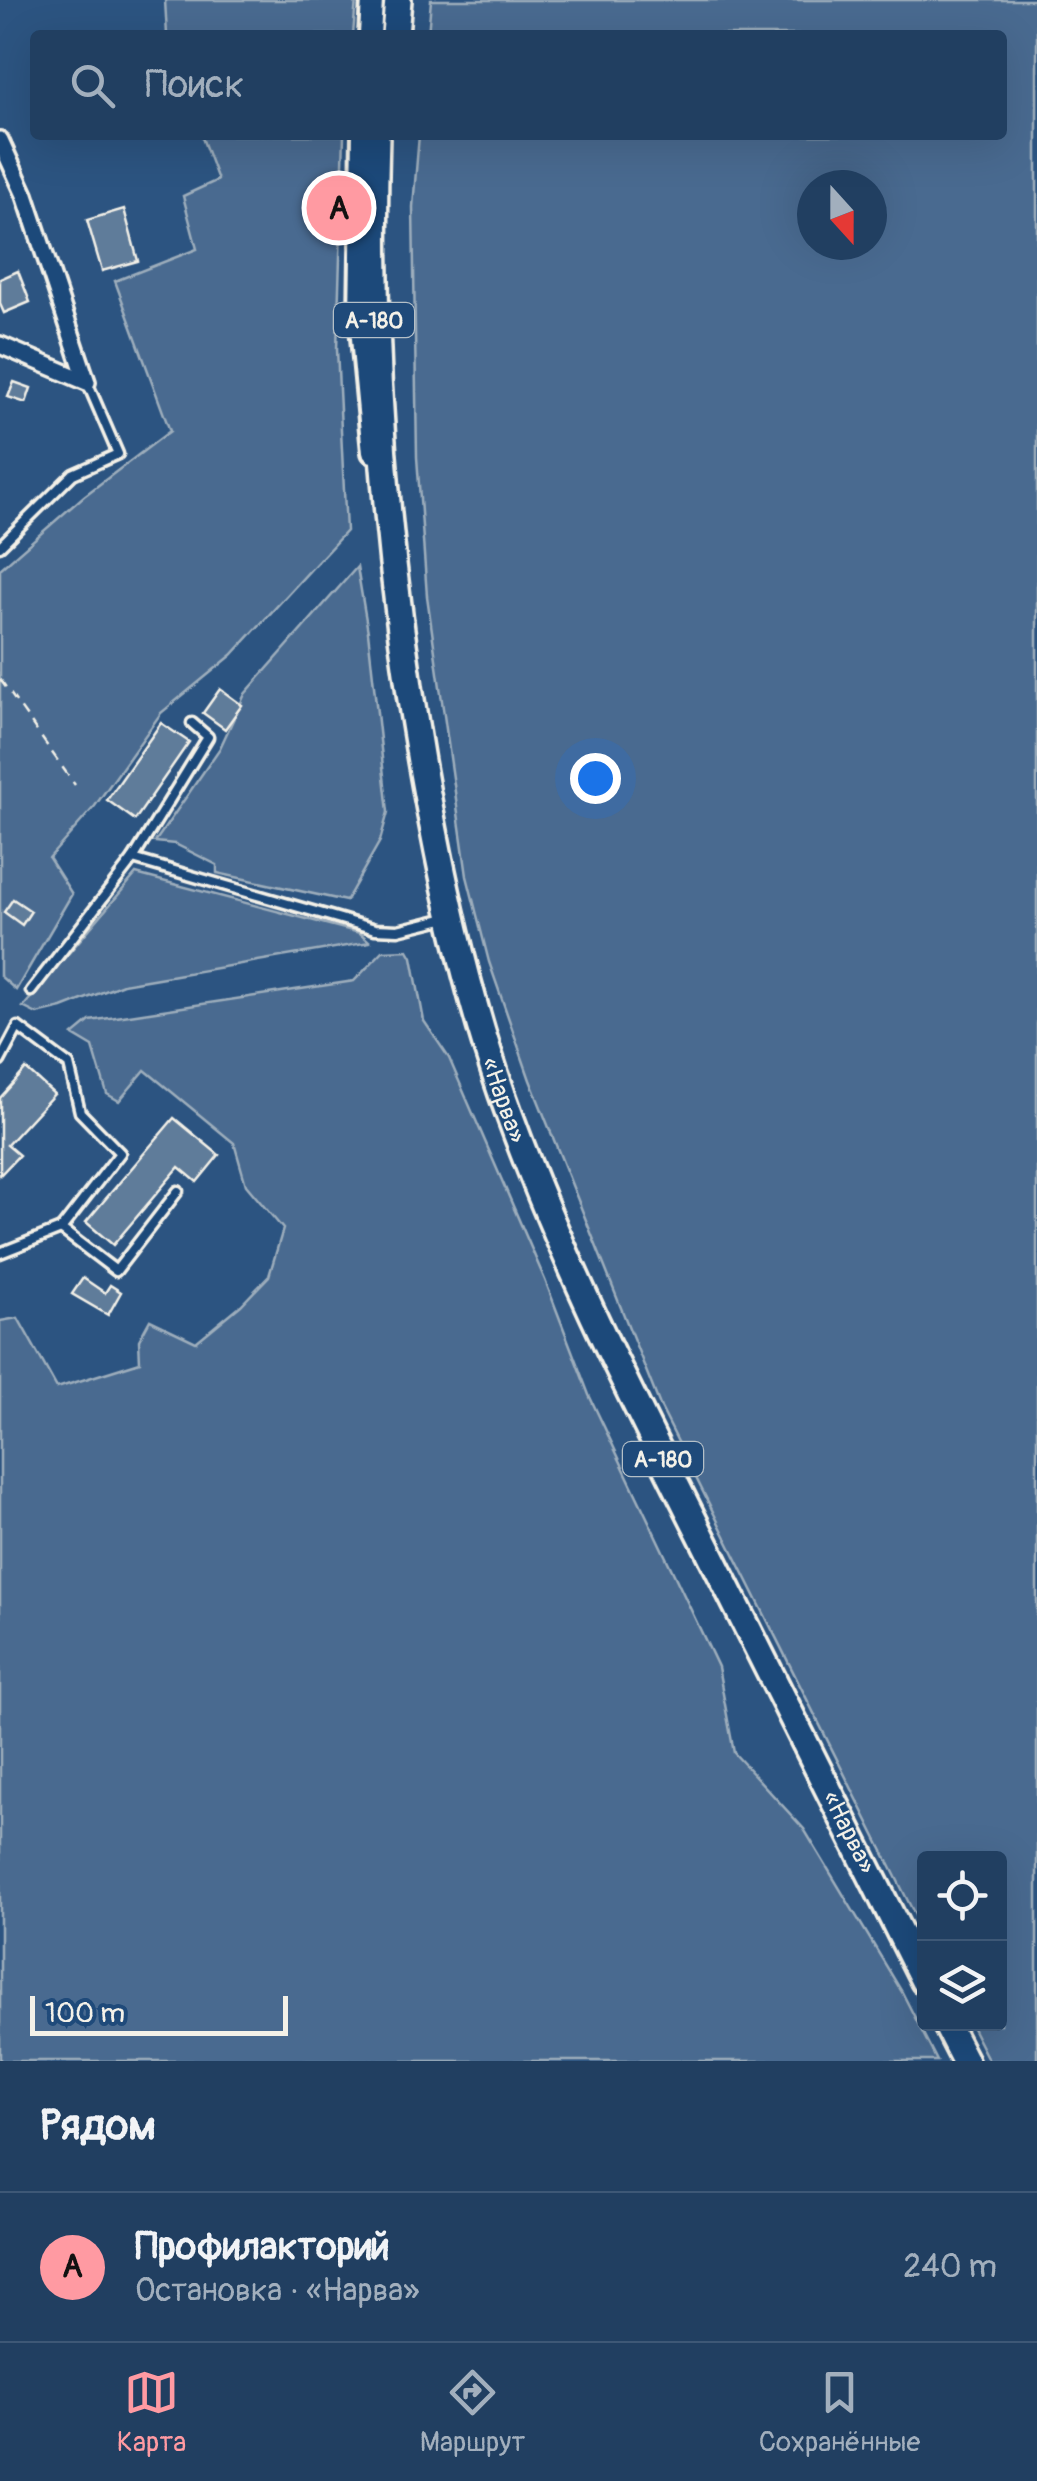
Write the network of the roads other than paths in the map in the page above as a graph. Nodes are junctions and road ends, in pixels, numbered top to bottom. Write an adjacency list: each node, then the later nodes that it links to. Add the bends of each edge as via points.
1 (372, 0): 4 (main road)
2 (385, 0): 5 (highway)
3 (398, 0): 6 (highway)
4 (370, 30)
5 (382, 30)
6 (395, 30)
7 (0, 140): 12 (street)
8 (363, 140): 15 (main road, via 362,347)
9 (376, 140): 13 (highway, «Нарва» / А-180, via 373,281)
10 (388, 140): 13 (highway)
11 (0, 345): 12 (street)
12 (87, 382): 14 (lane, via 118,454 73,474)
13 (385, 505): 15 (highway, «Нарва» / А-180)
14 (0, 546)
15 (389, 554): 18 (highway, «Нарва» / А-180)
16 (192, 723): 17 (lane, via 208,737)
17 (134, 859): 18 (lane, via 375,929); 19 (lane)
18 (450, 917): 24 (highway, «Нарва» / А-180, via 503,1096 552,1223)
19 (30, 991)
20 (0, 1061): 22 (lane, via 18,1027 69,1066 80,1112 120,1153)
21 (178, 1191): 22 (lane, via 116,1272)
22 (60, 1229): 23 (lane)
23 (0, 1254)
24 (917, 1966)
25 (950, 2031): 26 (highway)
26 (965, 2061)

